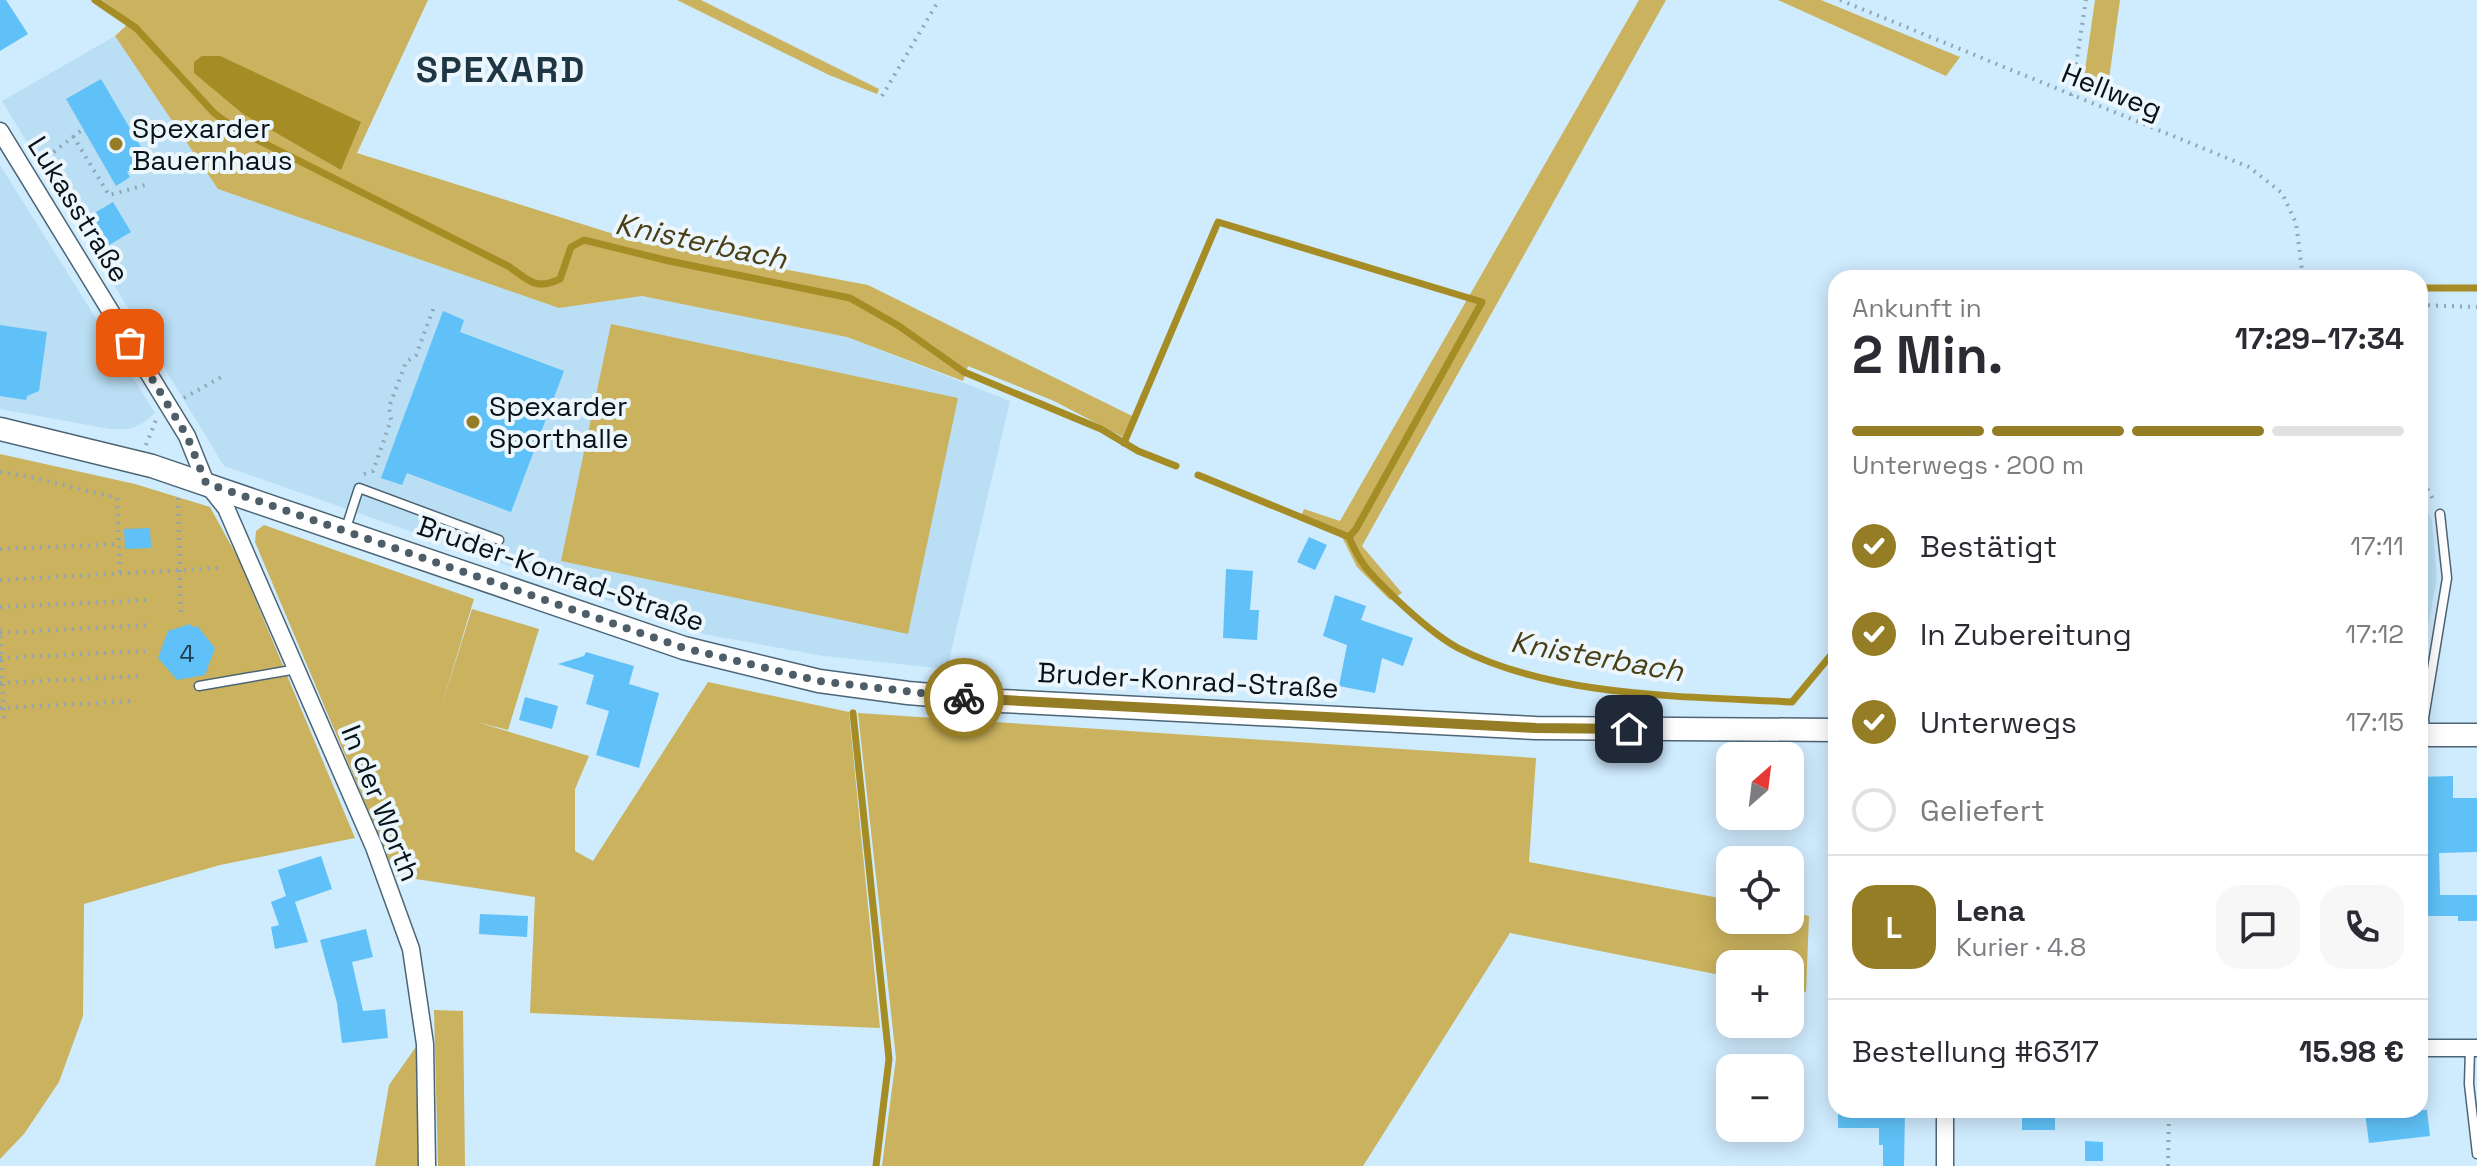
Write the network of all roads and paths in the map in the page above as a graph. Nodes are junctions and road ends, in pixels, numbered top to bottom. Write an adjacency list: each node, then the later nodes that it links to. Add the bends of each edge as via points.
1 (939, 0): 4 (path)
2 (1840, 0): 5 (path, Hellweg)
3 (2086, 0): 5 (path)
4 (882, 96)
5 (2071, 96): 11 (path, Hellweg, via 2249,167 2282,193 2296,223)
6 (83, 129): 8 (path)
7 (0, 131): 17 (street, Lukasstraße)
8 (73, 136): 9 (path); 10 (path, via 109,195)
9 (46, 158)
10 (149, 184)
11 (2302, 270)
12 (435, 304): 21 (path, via 389,407 391,420 373,471)
13 (2428, 305): 14 (path)
14 (2477, 307)
15 (225, 375): 16 (path)
16 (192, 393)
17 (169, 406): 19 (path, via 159,412); 22 (street, Lukasstraße)
18 (0, 429): 22 (street, Bruder-Konrad-Straße)
19 (145, 447)
20 (0, 472): 28 (path, via 117,498)
21 (364, 474)
22 (206, 483): 26 (street, Bruder-Konrad-Straße); 41 (street, In der Worth, via 226,508)
23 (2428, 491): 25 (path)
24 (178, 492): 31 (path)
25 (2440, 514): 45 (lane, via 2447,578)
26 (345, 531): 27 (lane, via 359,488); 49 (street, Bruder-Konrad-Straße, via 684,648 819,681 878,689 1001,701 1536,728)
27 (499, 540)
28 (119, 544): 29 (path); 32 (path)
29 (0, 549)
30 (219, 568): 31 (path)
31 (180, 570): 32 (path); 36 (path)
32 (120, 574): 33 (path)
33 (0, 580)
34 (152, 600): 35 (path)
35 (0, 607)
36 (181, 615)
37 (149, 625): 38 (path)
38 (0, 631): 40 (path)
39 (145, 651): 40 (path)
40 (1, 658): 43 (path)
41 (297, 669): 44 (lane); 57 (street, In der Worth, via 374,847 411,949 425,1044)
42 (144, 676): 43 (path)
43 (1, 683): 47 (path)
44 (199, 686)
45 (2428, 694)
46 (136, 701): 47 (path)
47 (2, 708): 48 (path)
48 (4, 721)
49 (1828, 730)
50 (2428, 735): 51 (street)
51 (2477, 735)
52 (2428, 1048): 53 (street)
53 (2474, 1048): 56 (lane, via 2469,1084)
54 (1945, 1118): 58 (street)
55 (2169, 1118): 59 (path)
56 (2477, 1154)
57 (427, 1166)
58 (1945, 1166)
59 (2168, 1166)

